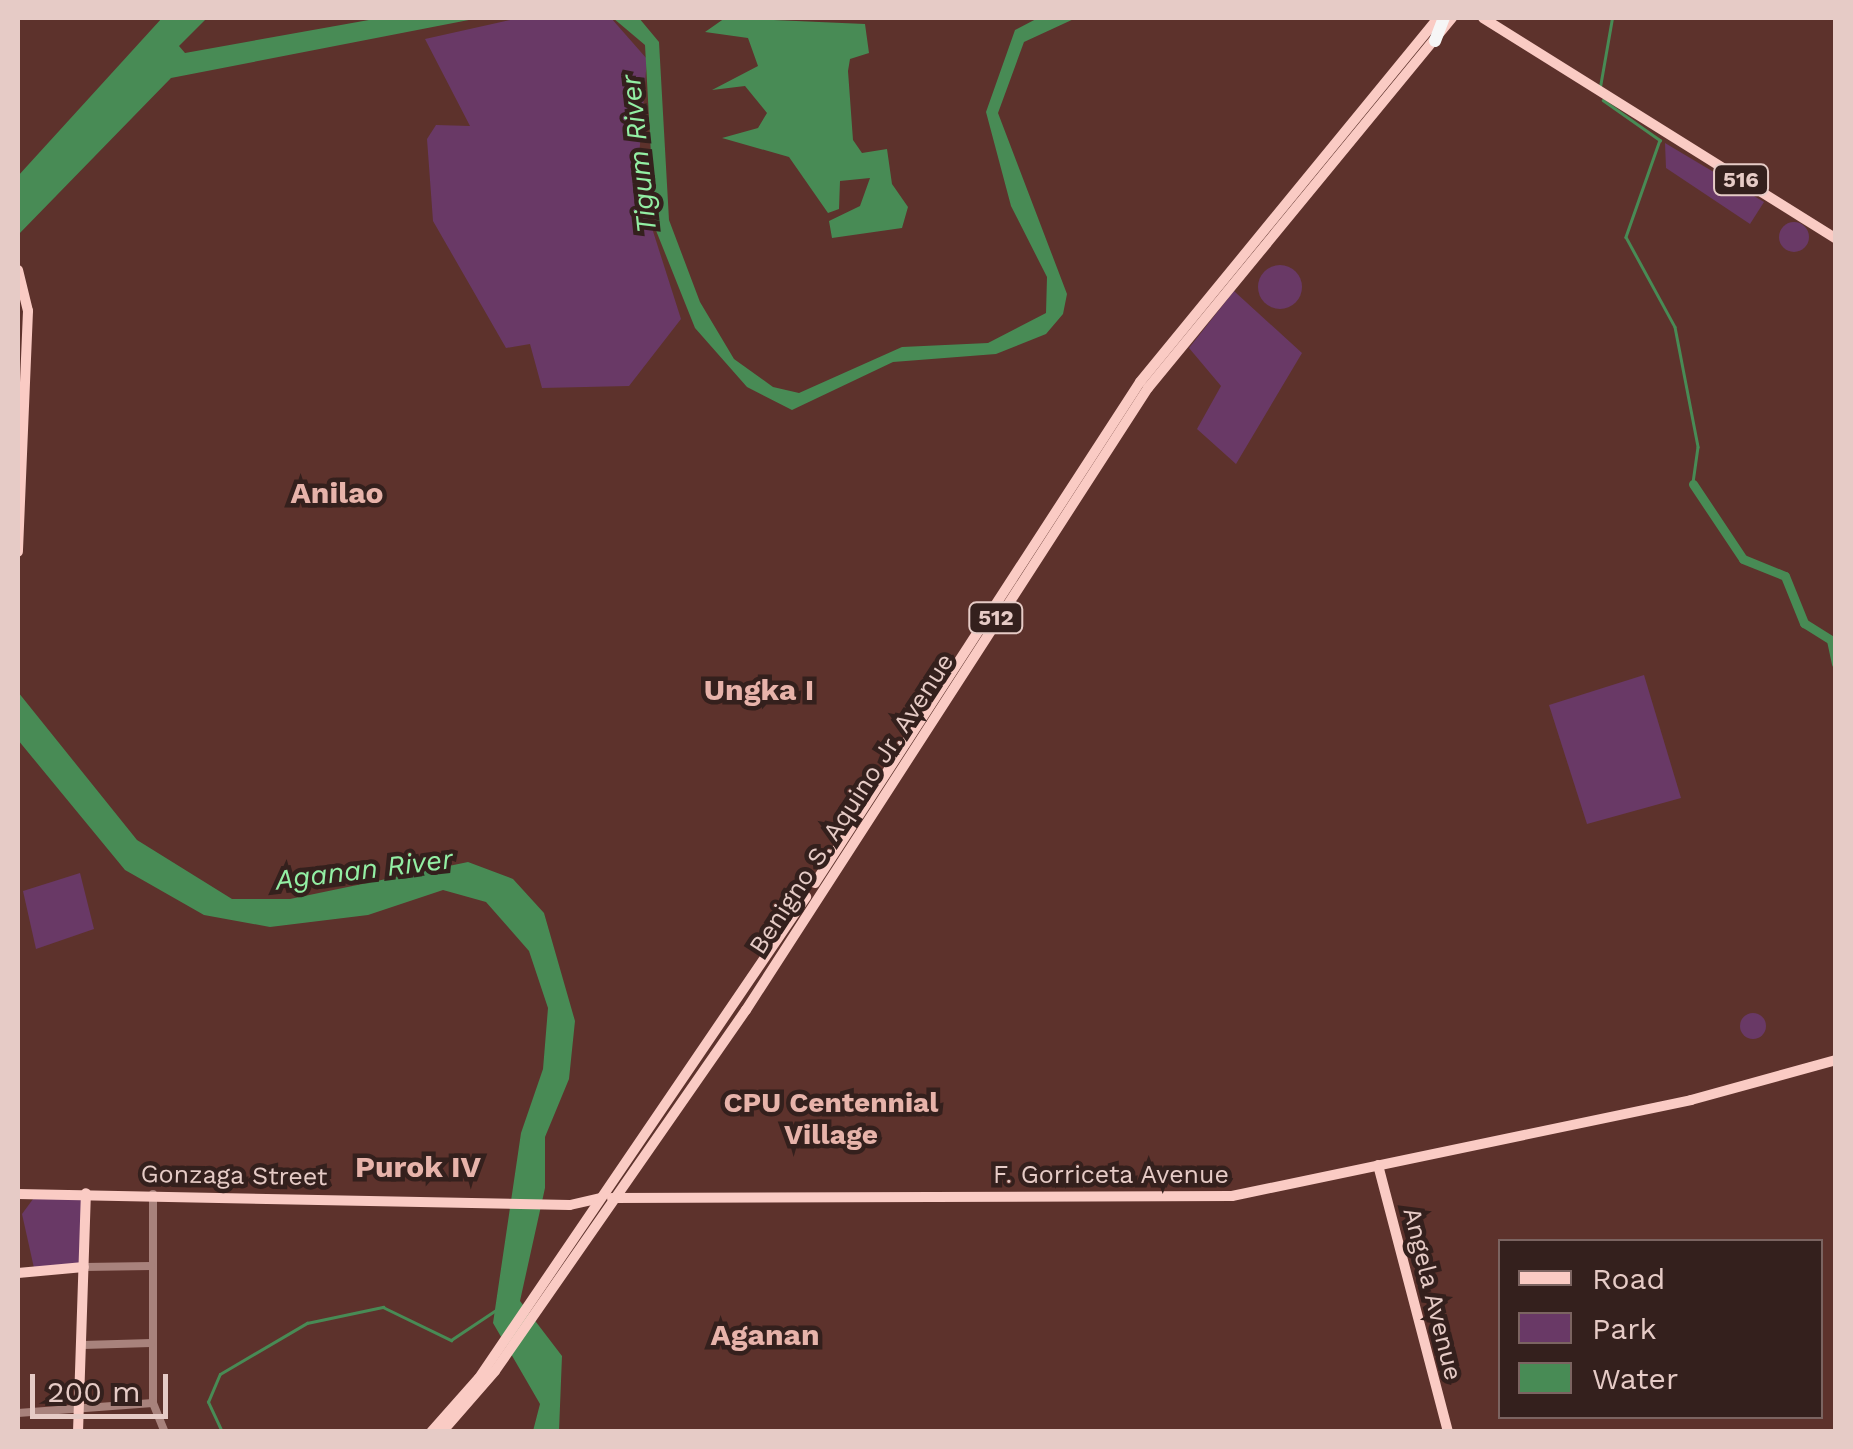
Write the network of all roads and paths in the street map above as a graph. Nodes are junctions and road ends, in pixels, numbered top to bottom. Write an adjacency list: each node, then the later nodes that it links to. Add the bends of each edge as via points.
1 (1444, 18): 4 (highway); 5 (main road, Benigno S. Aquino Jr. Avenue / 512); 8 (main road, 512)
2 (1483, 18): 7 (main road, 516)
3 (1493, 18): 7 (main road, 516)
4 (1435, 41): 6 (main road, Benigno S. Aquino Jr. Avenue / 512)
5 (1386, 78): 6 (main road); 8 (main road, Benigno S. Aquino Jr. Avenue / 512)
6 (1396, 87): 8 (main road, Benigno S. Aquino Jr. Avenue / 512)
7 (1600, 91): 9 (main road, 516)
8 (1306, 182): 17 (main road, Benigno S. Aquino Jr. Avenue / 512, via 1103,444)
9 (1836, 239)
10 (18, 270): 11 (main road, via 28,311)
11 (18, 552)
12 (1836, 1060): 13 (main road, F. Gorriceta Avenue)
13 (1378, 1166): 17 (main road, F. Gorriceta Avenue, via 1218,1197); 33 (main road, Angela Avenue)
14 (152, 1193): 16 (main road, Gonzaga Street); 18 (main road, Gonzaga Street); 21 (street)
15 (18, 1194): 16 (main road, Gonzaga Street)
16 (86, 1194): 20 (main road)
17 (614, 1195): 18 (main road, F. Gorriceta Avenue); 19 (main road, Benigno S. Aquino Jr. Avenue / 512)
18 (570, 1205): 19 (main road, via 584,1214)
19 (582, 1232): 25 (main road, Benigno S. Aquino Jr. Avenue / 512)
20 (84, 1266): 21 (street); 22 (main road); 24 (main road)
21 (151, 1266): 23 (street)
22 (18, 1273)
23 (151, 1343): 24 (street); 26 (street)
24 (83, 1345): 27 (main road)
25 (491, 1368): 31 (main road, Benigno S. Aquino Jr. Avenue / 512); 32 (main road, Benigno S. Aquino Jr. Avenue / 512)
26 (152, 1403): 27 (street); 30 (street)
27 (84, 1407): 28 (street); 29 (main road)
28 (18, 1414)
29 (78, 1432)
30 (165, 1432)
31 (430, 1432)
32 (442, 1432)
33 (1448, 1432)

